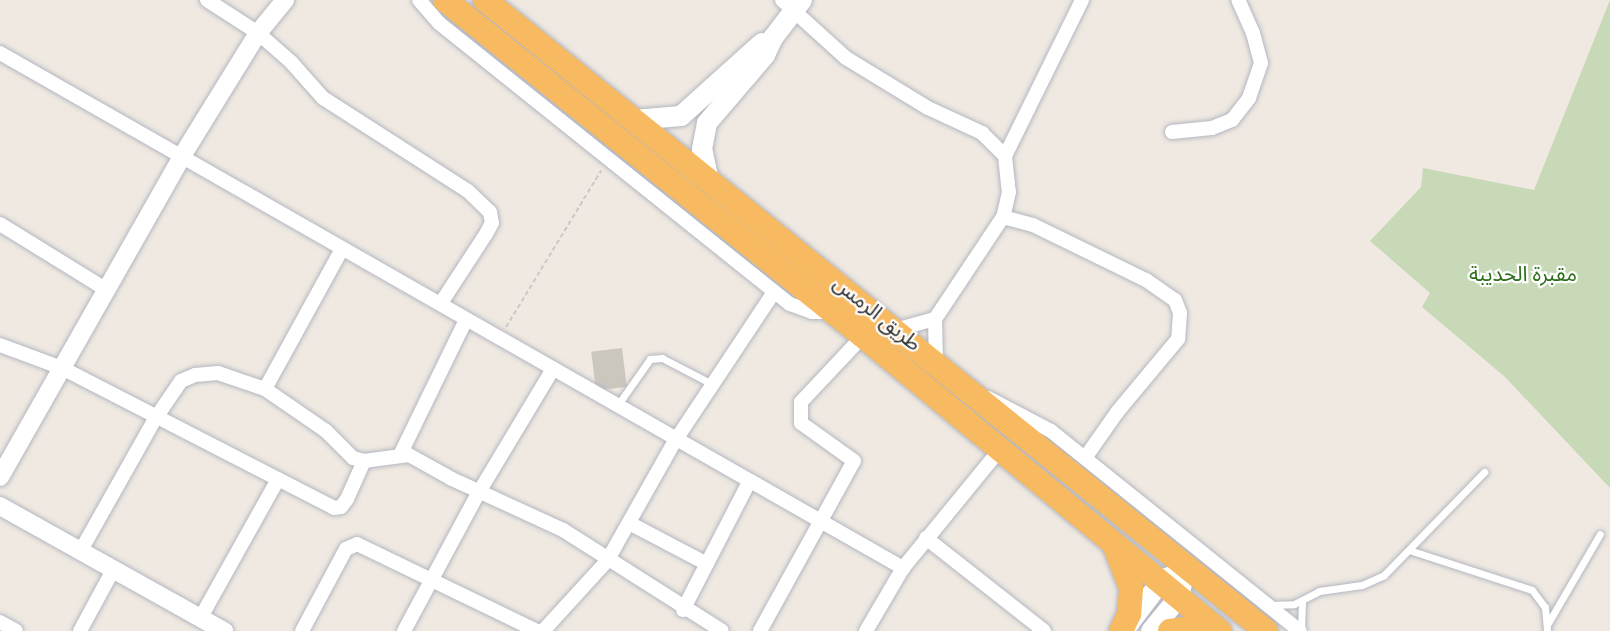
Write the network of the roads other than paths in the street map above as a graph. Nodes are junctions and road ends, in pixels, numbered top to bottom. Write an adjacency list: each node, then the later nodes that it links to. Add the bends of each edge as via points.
1 (207, 0): 9 (street)
2 (285, 0): 9 (street)
3 (419, 0): 21 (street, via 439,23)
4 (445, 0): 23 (highway, طريق الرمس)
5 (485, 0): 12 (highway, طريق الرمس)
6 (1082, 0): 15 (street)
7 (1238, 0): 13 (street, via 1261,63 1249,98 1232,120 1212,128)
8 (793, 3): 10 (main road); 15 (street, via 846,58 928,108 982,133)
9 (258, 33): 14 (street); 22 (street, via 323,98 468,191 490,212 492,223)
10 (773, 38): 12 (main road, via 681,116 663,121); 16 (main road, via 765,55 707,123 702,149)
11 (0, 53): 14 (street)
12 (634, 120): 16 (highway, طريق الرمس)
13 (1172, 132)
14 (182, 156): 19 (street); 20 (street)
15 (1005, 156): 17 (street, via 1009,192)
16 (709, 181): 26 (highway, طريق الرمس)
17 (1003, 217): 24 (street); 40 (street, via 1033,225 1146,280 1174,300 1180,313 1178,339)
18 (0, 224): 20 (street)
19 (342, 249): 22 (street); 33 (street)
20 (107, 290): 30 (street)
21 (774, 292): 23 (street, via 800,310); 32 (street)
22 (441, 303): 25 (street)
23 (832, 312): 27 (highway, طريق الرمس)
24 (935, 319): 26 (street); 29 (street)
25 (466, 321): 31 (street); 39 (street)
26 (895, 330): 29 (highway, طريق الرمس)
27 (863, 336): 38 (highway, طريق الرمس); 49 (street, via 801,402 799,411 801,423 854,461)
28 (0, 345): 30 (street)
29 (936, 363): 34 (highway, طريق الرمس)
30 (62, 368): 36 (street); 43 (street)
31 (553, 369): 35 (street); 46 (street)
32 (715, 385): 35 (lane, via 662,358 650,359); 37 (street)
33 (265, 389): 36 (street, via 239,378 195,375 181,381); 41 (street, via 317,424 353,458)
34 (973, 394): 40 (street, via 1022,412); 59 (highway, طريق الرمس)
35 (617, 407): 37 (street)
36 (155, 419): 44 (street); 54 (street)
37 (675, 441): 45 (street); 48 (street)
38 (998, 452): 51 (street); 52 (highway, طريق الرمس)
39 (401, 453): 41 (street); 46 (street)
40 (1085, 458): 62 (street)
41 (364, 461): 44 (street, via 341,507 334,508)
42 (1485, 472): 53 (lane)
43 (0, 477)
44 (278, 479): 64 (street)
45 (749, 482): 49 (street); 56 (street)
46 (479, 492): 55 (street, via 563,530); 60 (street)
47 (0, 506): 54 (street)
48 (629, 523): 55 (street); 56 (street)
49 (823, 523): 57 (street); 76 (street)
50 (1600, 534): 68 (lane)
51 (926, 538): 57 (street); 78 (street)
52 (1112, 542): 59 (highway, طريق الرمس); 79 (highway, via 1131,588 1129,614)
53 (1409, 550): 61 (lane, via 1374,581 1319,591); 68 (lane, via 1532,590 1545,607)
54 (80, 552): 58 (street)
55 (607, 561): 63 (street); 74 (street)
56 (707, 564): 63 (street)
57 (903, 568): 77 (street)
58 (114, 570): 64 (street); 70 (street)
59 (1177, 575): 79 (main road); 80 (main road); 82 (highway, طريق الرمس); 83 (highway, طريق الرمس)
60 (432, 581): 67 (street); 72 (street, via 352,544); 73 (street)
61 (1302, 601): 62 (lane); 84 (lane)
62 (1268, 605): 84 (street)
63 (683, 610): 66 (street)
64 (201, 617): 71 (street)
65 (0, 622): 69 (street)
66 (702, 626): 75 (street)
67 (530, 630)
68 (1546, 630)
69 (16, 631)
70 (80, 631)
71 (224, 631)
72 (302, 631)
73 (404, 631)
74 (543, 631)
75 (722, 631)
76 (760, 631)
77 (866, 631)
78 (1044, 631)
79 (1122, 631)
80 (1151, 631)
81 (1170, 631): 82 (highway, via 1189,627)
82 (1219, 631)
83 (1266, 631)
84 (1300, 631)

